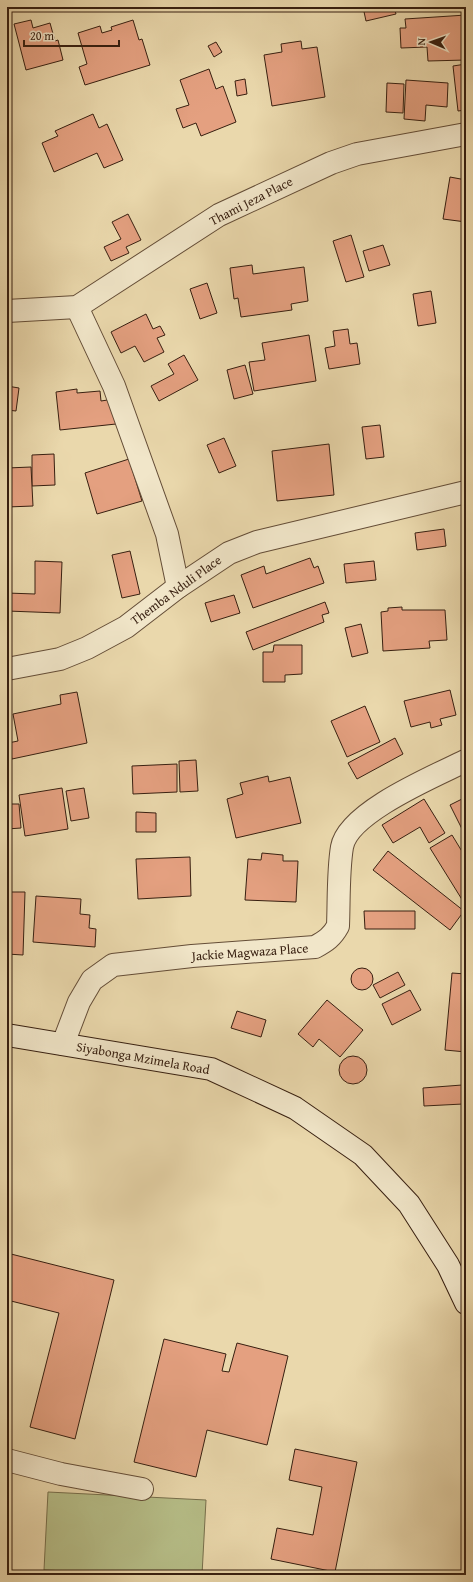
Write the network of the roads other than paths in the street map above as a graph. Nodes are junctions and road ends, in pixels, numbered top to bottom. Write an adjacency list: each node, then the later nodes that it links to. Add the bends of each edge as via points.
1 (466, 134): 2 (street, Thami Jeza Place, via 357,154 310,171 219,215)
2 (77, 307): 3 (street, Thami Jeza Place); 5 (street, via 114,386 167,534)
3 (7, 311)
4 (466, 492): 5 (street, Themba Nduli Place, via 257,542 229,552)
5 (178, 587): 6 (street, Themba Nduli Place, via 126,627 87,648 60,659)
6 (7, 668)
7 (465, 761): 9 (street, Jackie Magwaza Place, via 371,810 346,836 342,846 338,926 326,942 315,947 113,965 92,980 79,1002)
8 (7, 1035): 9 (street, Siyabonga Mzimela Road)
9 (63, 1044): 10 (street, Siyabonga Mzimela Road, via 211,1069 295,1108 363,1155 409,1204 448,1265)
10 (466, 1302)
11 (7, 1460): 12 (street, via 61,1474)
12 (142, 1489)

